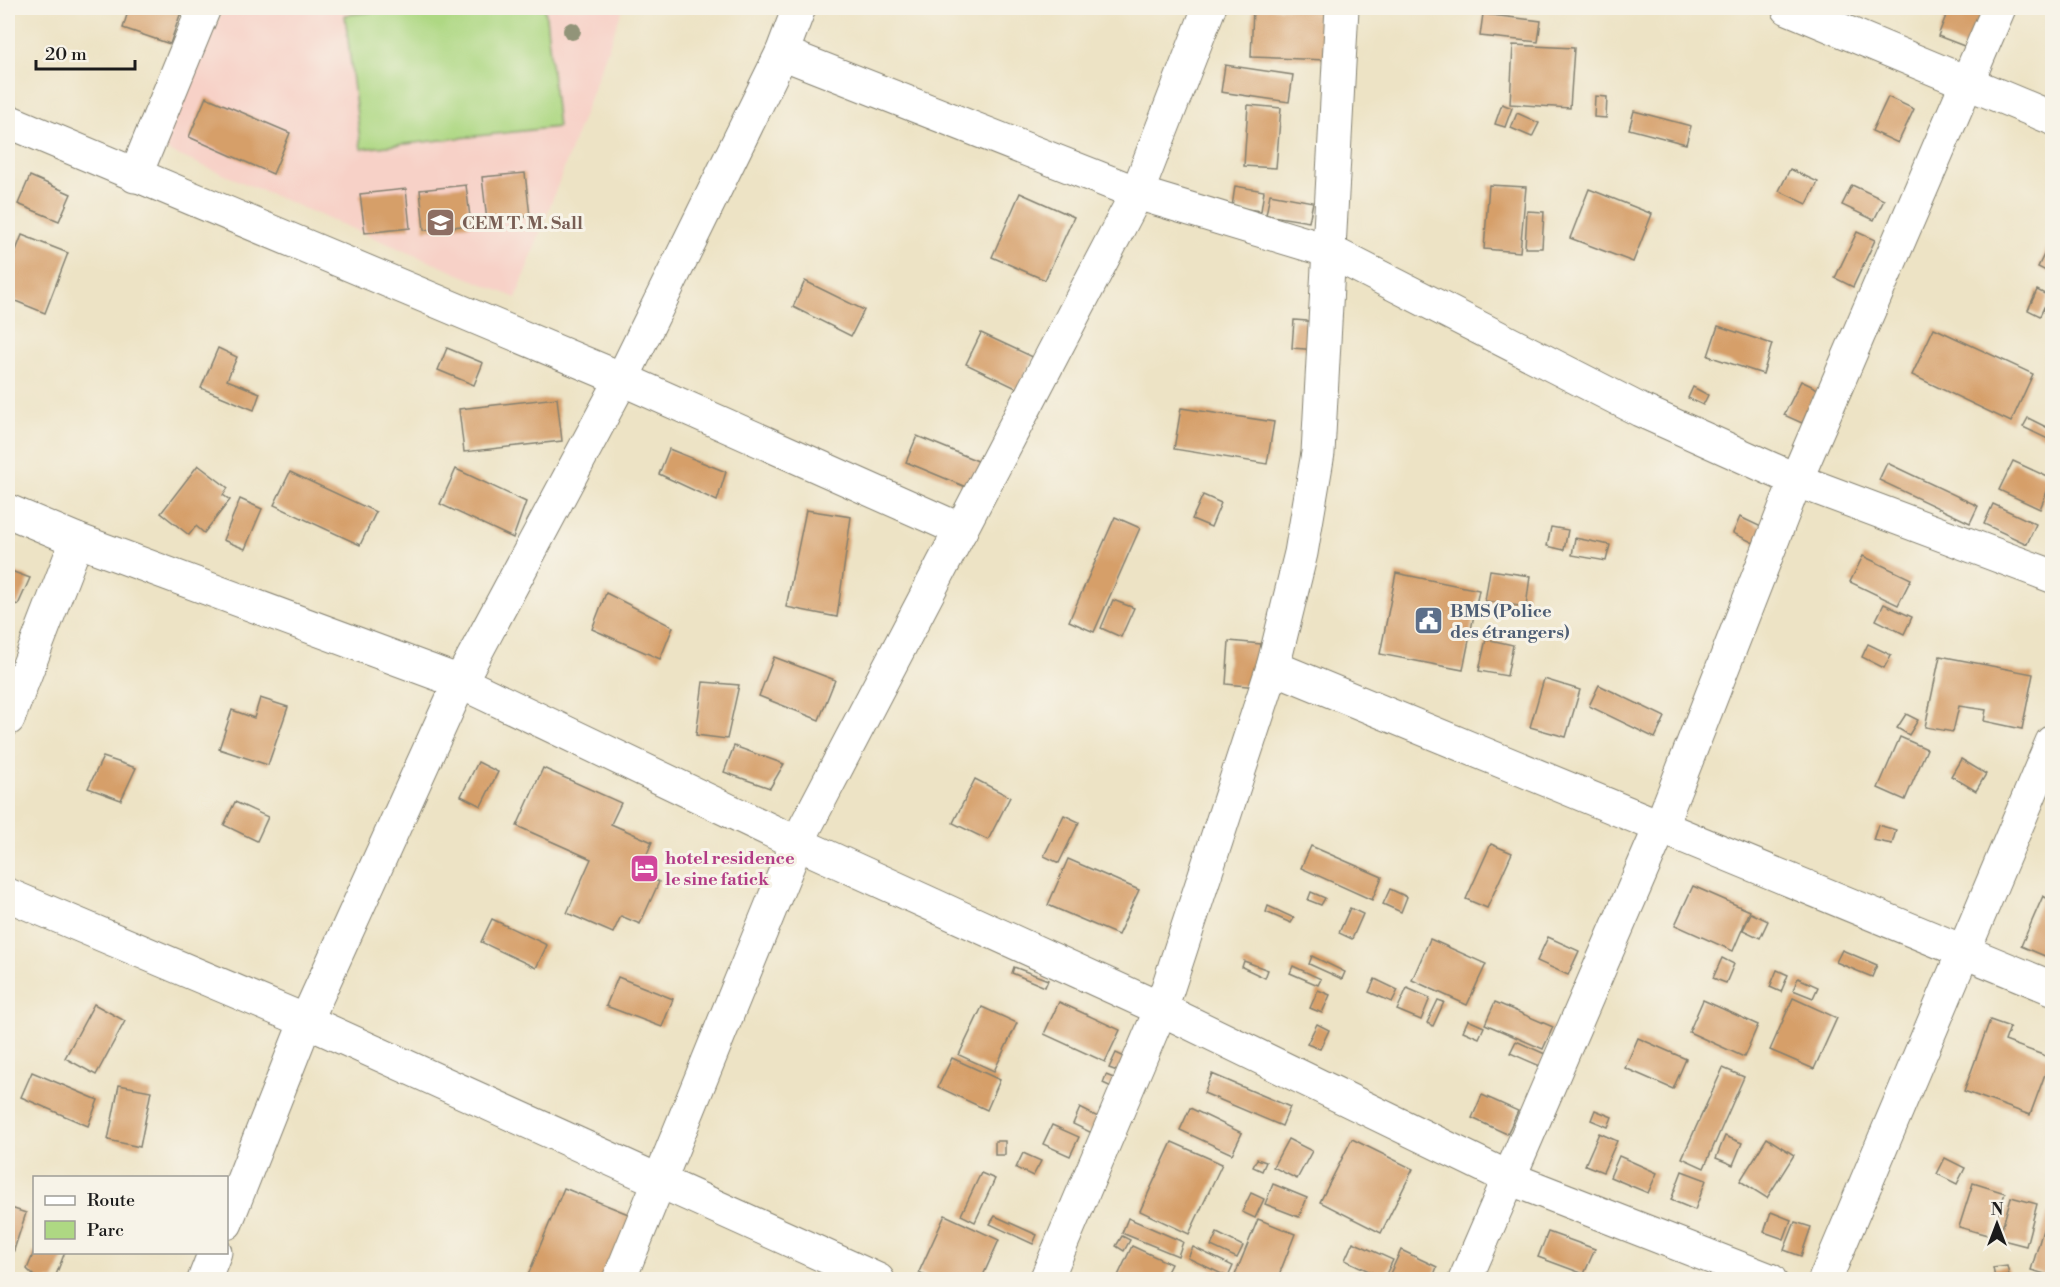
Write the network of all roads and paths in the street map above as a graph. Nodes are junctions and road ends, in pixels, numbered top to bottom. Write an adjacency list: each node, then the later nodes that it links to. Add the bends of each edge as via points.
1 (204, 8): 11 (street)
2 (800, 8): 7 (street)
3 (1209, 8): 12 (street)
4 (1342, 8): 13 (street)
5 (1788, 8): 8 (street)
6 (1999, 8): 8 (street)
7 (782, 53): 12 (street); 14 (street)
8 (1966, 84): 9 (street); 15 (street)
9 (2052, 118)
10 (8, 121): 11 (street)
11 (135, 176): 14 (street)
12 (1137, 193): 13 (street); 17 (street)
13 (1329, 251): 15 (street, via 1640,410); 20 (street, via 1318,453 1301,553)
14 (622, 379): 17 (street); 21 (street)
15 (1796, 480): 19 (street); 24 (street)
16 (8, 511): 18 (street)
17 (961, 530): 25 (street)
18 (76, 540): 21 (street); 22 (street)
19 (2052, 576)
20 (1273, 667): 24 (street); 29 (street)
21 (460, 682): 25 (street); 30 (street)
22 (8, 719)
23 (2052, 742): 27 (street)
24 (1660, 828): 27 (street); 31 (street)
25 (797, 843): 29 (street); 32 (street)
26 (8, 895): 30 (street)
27 (1964, 950): 28 (street); 41 (street)
28 (2052, 988)
29 (1161, 1009): 31 (street); 38 (street)
30 (306, 1021): 32 (street); 33 (street)
31 (1509, 1178): 39 (street); 40 (street)
32 (659, 1182): 36 (street); 37 (street)
33 (228, 1218)
34 (214, 1254): 35 (street)
35 (204, 1280)
36 (620, 1280)
37 (878, 1280)
38 (1046, 1280)
39 (1466, 1280)
40 (1770, 1280)
41 (1825, 1280)

